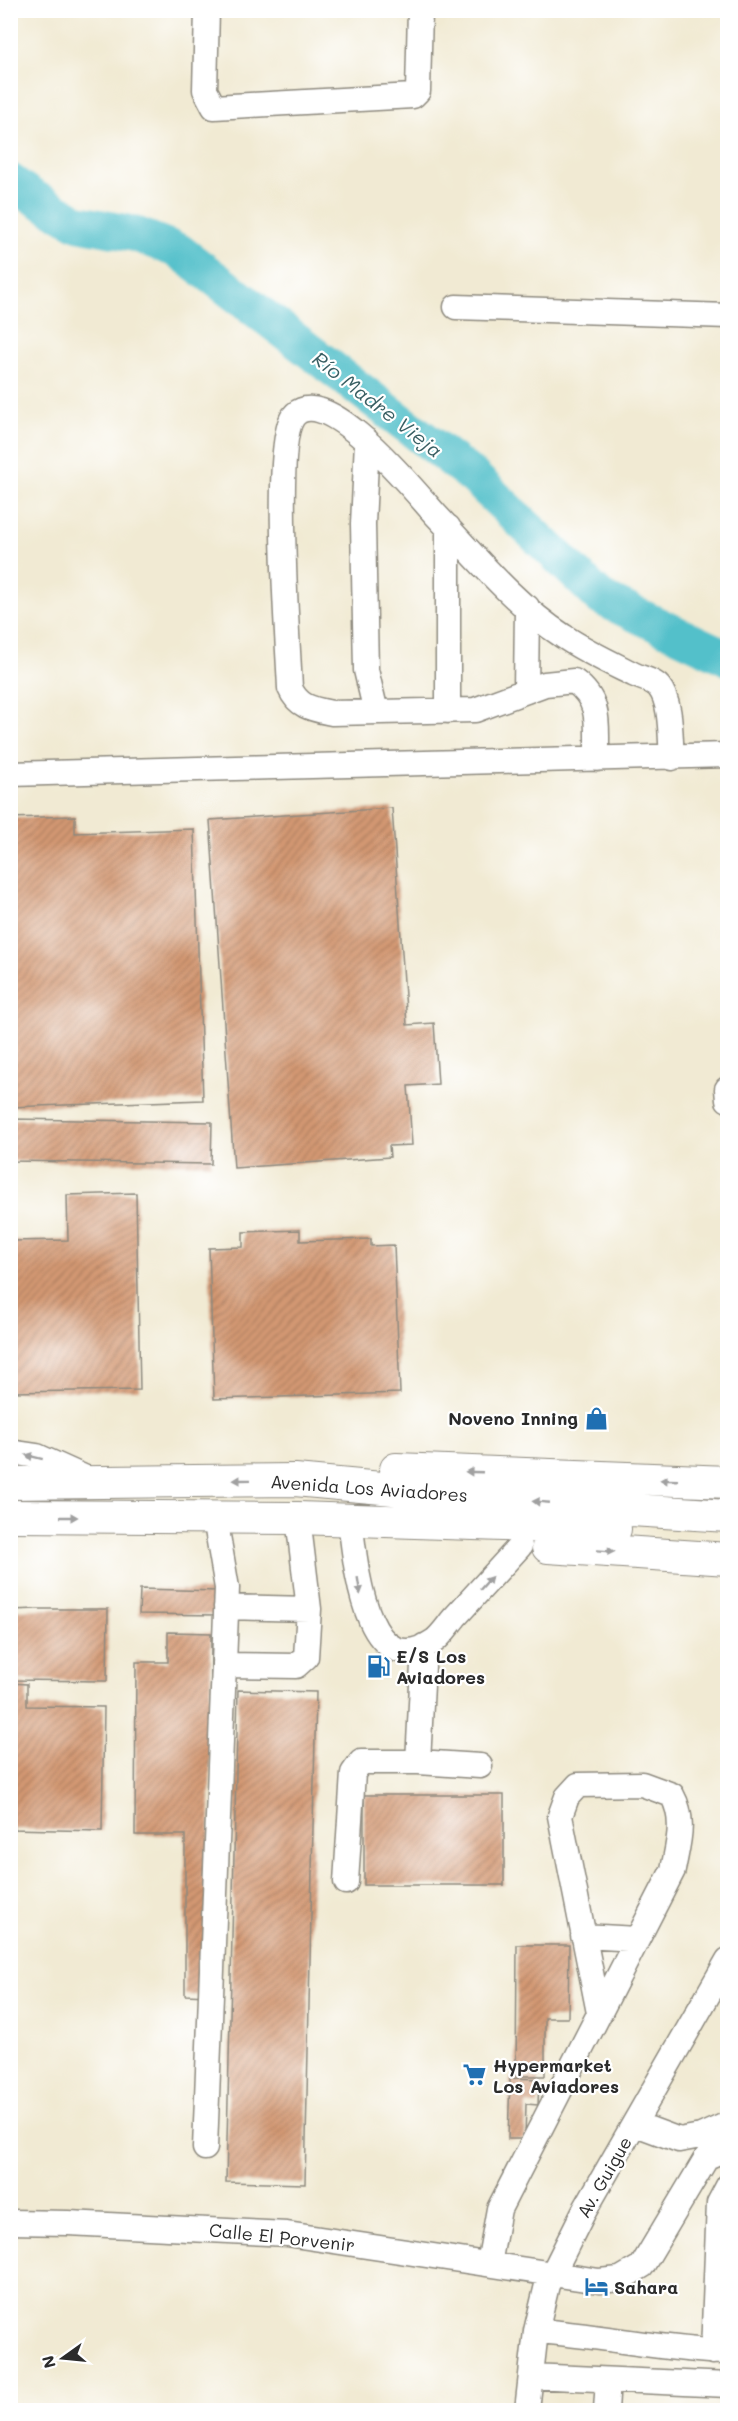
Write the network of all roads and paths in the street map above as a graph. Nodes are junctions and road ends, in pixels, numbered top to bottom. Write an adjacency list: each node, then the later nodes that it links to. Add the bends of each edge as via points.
1 (207, 10): 2 (street, via 205,90 214,106 413,96 418,91)
2 (420, 10)
3 (456, 307): 4 (street)
4 (728, 316)
5 (367, 441): 6 (street); 10 (street, via 363,524 366,670); 10 (street, via 335,416 316,408 303,409 294,416 284,451 284,510 290,688 295,700 310,709 332,713)
6 (448, 527): 7 (street); 9 (street)
7 (527, 608): 8 (street); 12 (street, via 562,636 654,682 664,698)
8 (526, 691): 9 (street, via 476,710); 13 (street, via 574,681 588,691 596,711)
9 (448, 711): 10 (street)
10 (376, 712)
11 (728, 755): 12 (street)
12 (672, 758): 13 (street)
13 (597, 759): 14 (street)
14 (10, 774)
15 (727, 1089): 16 (street)
16 (728, 1100)
17 (10, 1452): 19 (street, one-way to 17, via 37,1456)
18 (295, 1480): 19 (main road, Avenida Los Aviadores, one-way to 19); 20 (main road, one-way to 18, via 380,1469); 26 (main road, Avenida Los Aviadores, one-way to 18)
19 (95, 1482): 21 (main road, Avenida Los Aviadores)
20 (728, 1482)
21 (10, 1483)
22 (10, 1516): 24 (main road, Avenida Los Aviadores, one-way to 24)
23 (728, 1516): 26 (main road, Avenida Los Aviadores)
24 (215, 1518): 25 (main road, Avenida Los Aviadores); 31 (street, via 227,1588)
25 (298, 1518): 26 (main road, Avenida Los Aviadores); 27 (main road); 32 (street)
26 (598, 1518): 28 (main road, Avenida Los Aviadores)
27 (351, 1528): 29 (main road, via 406,1538); 33 (street, one-way to 33, via 360,1596 382,1641 400,1652)
28 (728, 1537)
29 (520, 1546): 30 (main road, one-way to 30); 33 (street, one-way to 29, via 435,1640)
30 (728, 1559)
31 (226, 1607): 32 (street); 34 (street)
32 (309, 1609): 34 (street, via 306,1657 302,1663)
33 (424, 1646): 35 (street)
34 (224, 1665): 44 (street)
35 (418, 1762): 36 (street); 37 (street, via 362,1762 356,1766)
36 (480, 1766)
37 (346, 1882)
38 (583, 1936): 39 (street); 39 (street, via 560,1816 567,1797 578,1785 642,1784 672,1795 680,1809 681,1825 673,1870); 41 (street)
39 (638, 1938): 41 (street)
40 (728, 1960): 42 (street, Av. Guigue)
41 (599, 2013): 48 (street, via 500,2209)
42 (636, 2124): 43 (street, via 679,2140 702,2136); 49 (street, Av. Guigue)
43 (728, 2124)
44 (205, 2148)
45 (728, 2148): 49 (street, Calle El Porvenir, via 707,2157 642,2266 620,2279 599,2281)
46 (728, 2186): 51 (street, via 720,2203)
47 (10, 2222): 48 (street, Calle El Porvenir, via 287,2234)
48 (489, 2264): 49 (street, Calle El Porvenir)
49 (552, 2273): 50 (street, Av. Guigue)
50 (536, 2331): 51 (street); 52 (street, Av. Guigue)
51 (720, 2352)
52 (531, 2376): 53 (street); 55 (street, Av. Guigue)
53 (608, 2380): 54 (street); 56 (street)
54 (728, 2385)
55 (527, 2410)
56 (606, 2410)

